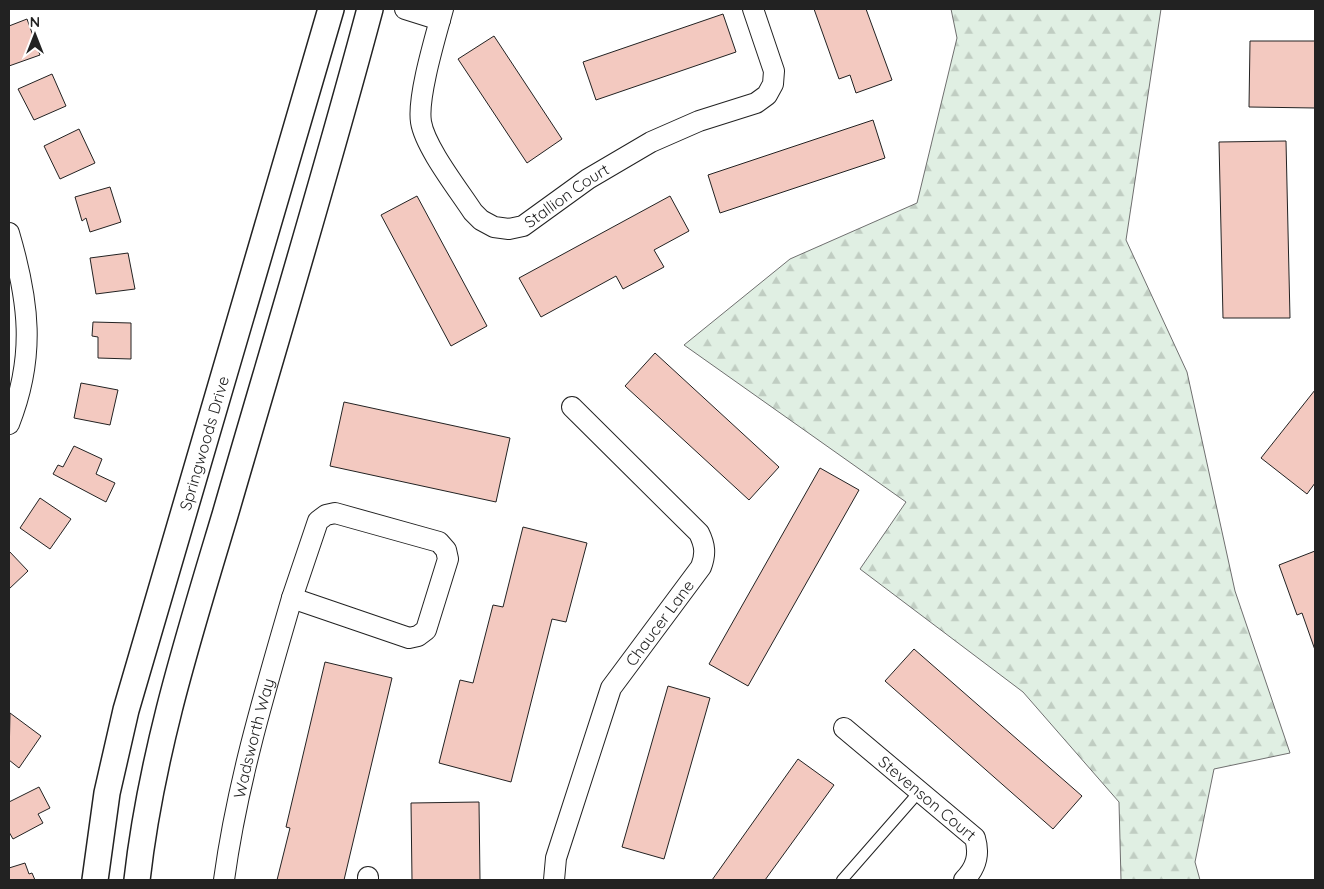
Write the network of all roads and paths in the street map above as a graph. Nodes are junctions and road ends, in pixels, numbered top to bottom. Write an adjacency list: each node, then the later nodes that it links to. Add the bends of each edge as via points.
1 (331, 9): 12 (street, Springwoods Drive, via 126,710 107,793)
2 (370, 9): 13 (street, via 159,750 144,823)
3 (405, 9): 5 (street, Stallion Court)
4 (753, 9): 5 (street, Stallion Court, via 774,71 773,84 766,95 756,103 699,121 651,142 588,179 523,226 508,229 494,227 473,212 426,139 420,105)
5 (441, 14)
6 (9, 232): 8 (street, via 27,305 27,336 22,381)
7 (572, 407): 15 (street, Chaucer Lane, via 699,533 704,544 704,557 701,567 611,688 556,858)
8 (9, 424)
9 (292, 598): 9 (street, Wadsworth Way, via 318,521 326,515 335,513 439,542 446,550 448,559 426,630 418,636 409,638); 14 (street, Wadsworth Way, via 253,735)
10 (844, 728): 11 (street, Stevenson Court)
11 (919, 792): 16 (lane); 17 (street, Stevenson Court, via 975,838 977,861)
12 (95, 880)
13 (137, 880)
14 (224, 880)
15 (554, 880)
16 (842, 880)
17 (964, 880)

